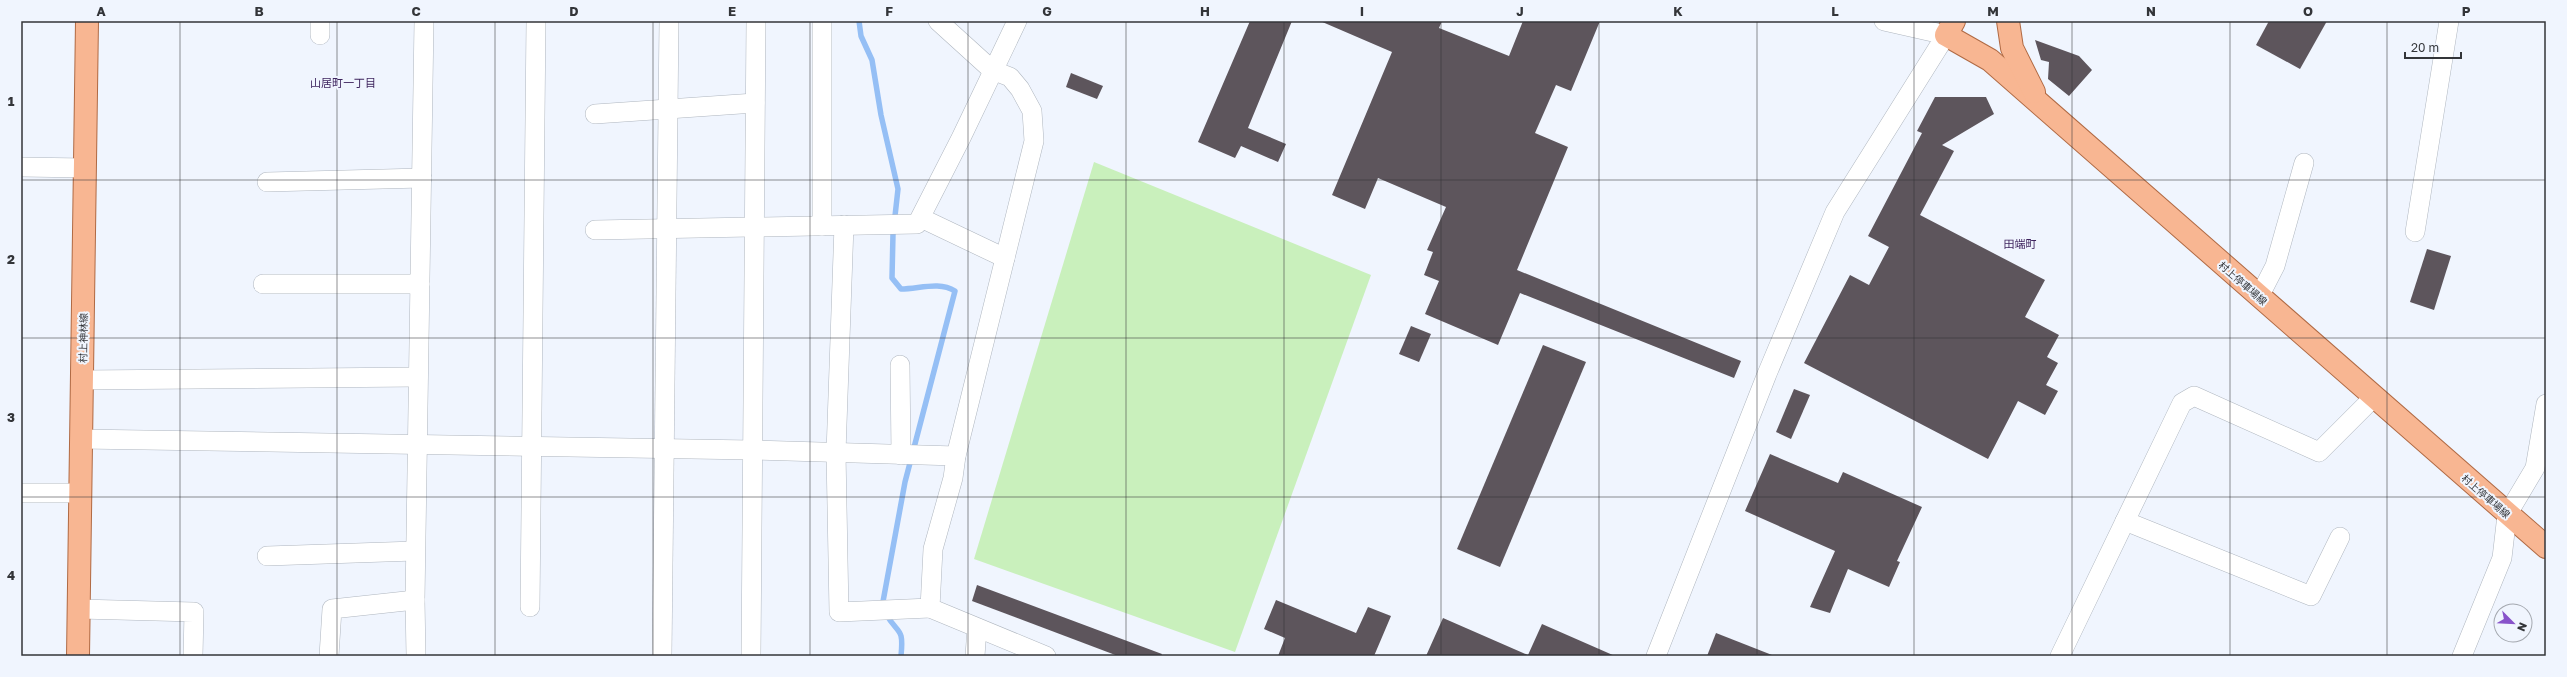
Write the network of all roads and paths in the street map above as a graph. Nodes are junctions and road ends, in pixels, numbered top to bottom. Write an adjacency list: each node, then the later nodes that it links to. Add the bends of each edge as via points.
1 (87, 21): 20 (main road, 村上神林線)
2 (424, 21): 21 (street)
3 (536, 21): 41 (street)
4 (669, 21): 16 (street)
5 (756, 21): 14 (street)
6 (822, 21): 26 (street)
7 (938, 21): 13 (street)
8 (1017, 21): 13 (street)
9 (1884, 21): 12 (street)
10 (2008, 21): 15 (main road, via 2012,48)
11 (2450, 21): 29 (street)
12 (1950, 28): 15 (main road, 村上停車場線); 69 (street, via 1835,212 1767,374)
13 (992, 70): 23 (street); 30 (street, via 1010,77 1020,89 1032,111 1034,133)
14 (755, 103): 16 (street); 25 (street)
15 (2042, 105): 33 (main road, 村上停車場線)
16 (668, 107): 17 (street); 27 (street)
17 (595, 114)
18 (2304, 163): 33 (street, via 2275,266)
19 (21, 167): 20 (street)
20 (85, 168): 36 (main road, 村上神林線)
21 (422, 178): 22 (street); 32 (street)
22 (267, 182)
23 (921, 218): 24 (street, via 917,224); 30 (street)
24 (844, 225): 26 (street); 44 (street)
25 (754, 226): 26 (street); 27 (street); 43 (street)
26 (822, 226)
27 (667, 228): 28 (street); 42 (street)
28 (595, 230)
29 (2415, 232)
30 (1005, 258): 46 (street)
31 (263, 284): 32 (street)
32 (420, 284): 35 (street)
33 (2259, 297): 37 (main road, 村上停車場線)
34 (900, 365): 45 (street)
35 (418, 377): 36 (street); 40 (street)
36 (82, 380): 39 (main road, 村上神林線)
37 (2373, 398): 50 (main road, 村上停車場線); 51 (street, via 2319,452 2194,396 2182,403)
38 (2546, 404): 47 (street)
39 (81, 439): 40 (street); 49 (main road, 村上神林線)
40 (417, 444): 41 (street); 54 (street)
41 (531, 446): 42 (street); 57 (street)
42 (665, 448): 43 (street); 65 (street)
43 (752, 450): 44 (street); 66 (street)
44 (836, 453): 45 (street); 58 (street, via 839,612)
45 (901, 455): 46 (street)
46 (956, 456): 58 (street, via 954,478 933,548)
47 (2540, 467): 50 (street)
48 (21, 493): 49 (street)
49 (80, 493): 59 (main road, 村上神林線)
50 (2507, 515): 53 (main road, 村上停車場線); 71 (street, via 2502,558)
51 (2126, 520): 52 (street, via 2311,596); 70 (street)
52 (2340, 537)
53 (2546, 547)
54 (415, 551): 55 (street); 56 (street)
55 (266, 556)
56 (415, 600): 63 (street, via 332,609); 64 (street)
57 (530, 607)
58 (930, 608): 60 (street)
59 (79, 609): 61 (main road, 村上神林線); 62 (street, via 194,612)
60 (977, 628): 67 (street); 68 (street)
61 (78, 656)
62 (193, 656)
63 (329, 656)
64 (416, 656)
65 (662, 656)
66 (751, 656)
67 (976, 656)
68 (1046, 656)
69 (1656, 656)
70 (2060, 656)
71 (2462, 656)

